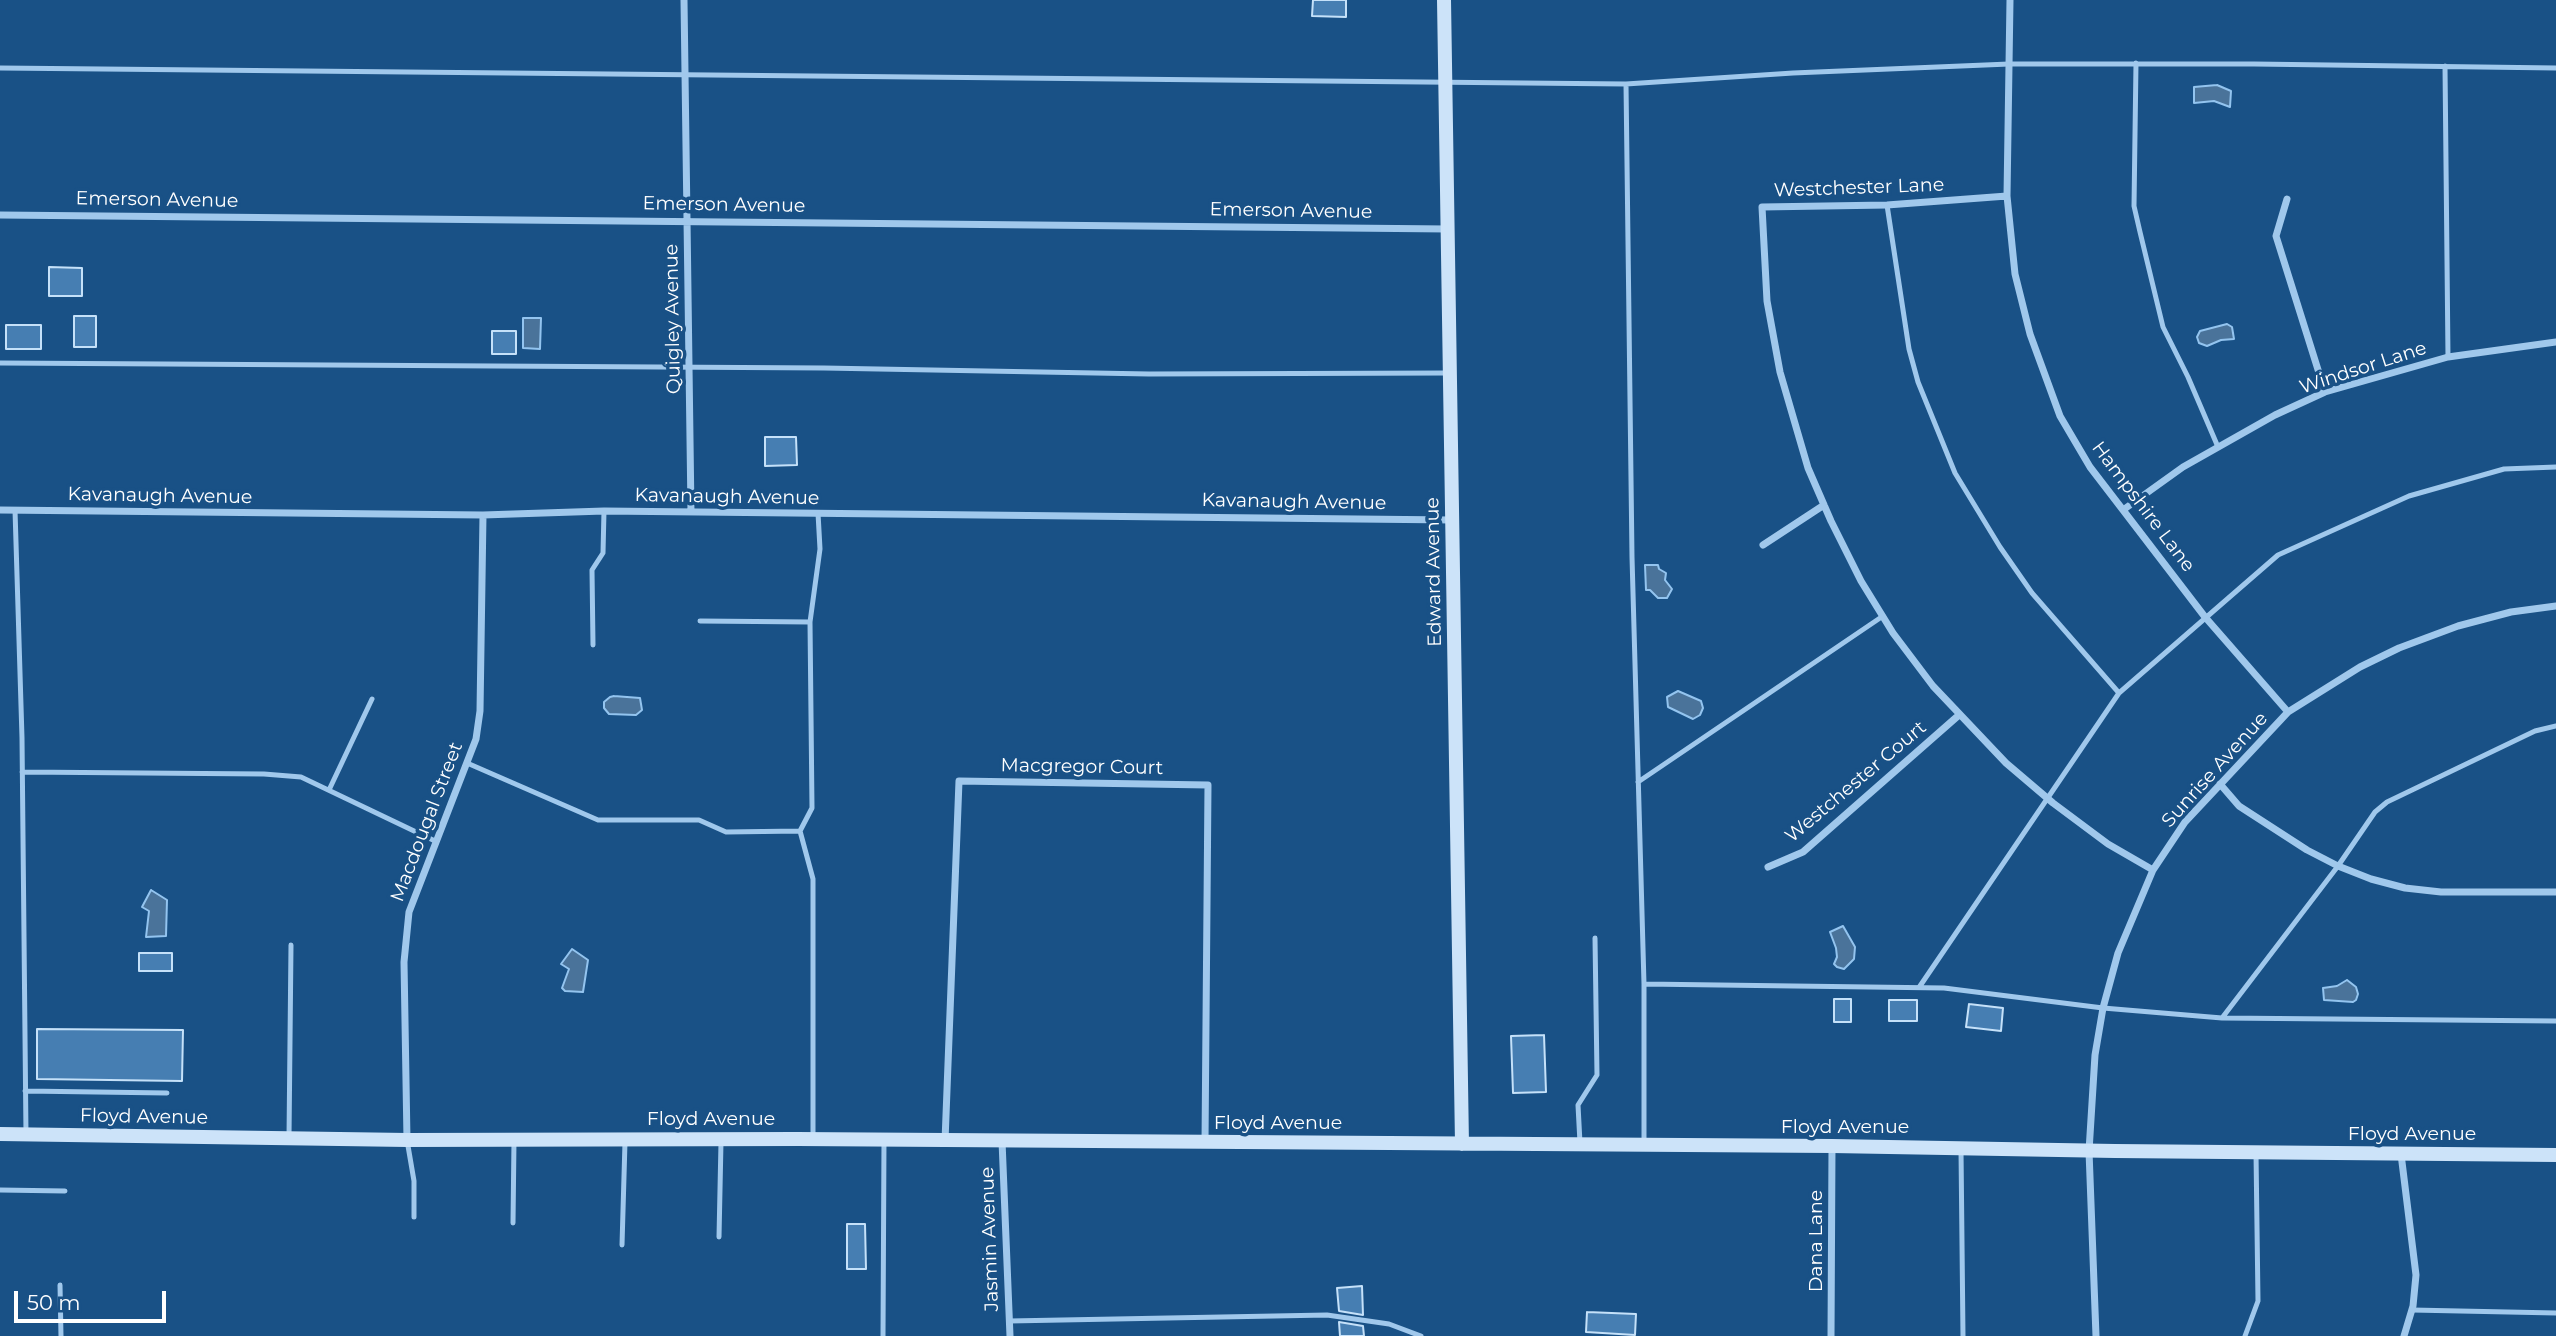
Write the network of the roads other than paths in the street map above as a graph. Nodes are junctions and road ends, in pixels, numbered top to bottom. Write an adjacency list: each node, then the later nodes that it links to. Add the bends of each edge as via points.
1 (684, 0): 9 (street, Quigley Avenue)
2 (1444, 0): 10 (street, Edward Avenue)
3 (2010, 0): 4 (street, Hampshire Lane)
4 (2009, 64): 5 (lane); 11 (lane); 12 (street, Hampshire Lane)
5 (2136, 64): 6 (lane); 24 (lane, via 2134,206 2163,327)
6 (2445, 66): 8 (lane); 19 (lane)
7 (0, 68): 9 (lane)
8 (2556, 68)
9 (685, 74): 10 (lane); 16 (street, Quigley Avenue)
10 (1445, 83): 11 (lane); 17 (street, Edward Avenue)
11 (1626, 85): 49 (lane)
12 (2007, 196): 14 (street, Westchester Lane); 29 (street, Hampshire Lane, via 2015,274 2030,334 2060,416)
13 (2287, 199): 23 (street, via 2276,236)
14 (1887, 205): 26 (street, Westchester Lane, via 1762,207 1768,301 1780,372); 42 (lane, via 1909,349 1955,473 2032,593)
15 (0, 215): 16 (street, Emerson Avenue)
16 (687, 221): 17 (street, Emerson Avenue); 21 (street, Quigley Avenue)
17 (1448, 229): 22 (street, Edward Avenue)
18 (2556, 342): 19 (street, Windsor Lane)
19 (2448, 357): 23 (street, Windsor Lane)
20 (0, 362): 21 (lane)
21 (689, 368): 22 (lane); 31 (street, Quigley Avenue)
22 (1450, 373): 34 (street, Edward Avenue)
23 (2325, 392): 24 (street, Windsor Lane)
24 (2218, 447): 29 (street, Windsor Lane)
25 (2556, 467): 38 (lane, via 2504,469 2373,511 2278,555)
26 (1824, 505): 35 (street); 37 (street, Westchester Lane)
27 (0, 510): 28 (street, Kavanaugh Avenue)
28 (15, 510): 33 (street, Kavanaugh Avenue); 48 (lane)
29 (2123, 510): 38 (street, Hampshire Lane)
30 (604, 511): 31 (street, Kavanaugh Avenue); 33 (street, Kavanaugh Avenue); 41 (lane, via 603,553 592,570)
31 (691, 512): 32 (street, Kavanaugh Avenue)
32 (818, 513): 34 (street, Kavanaugh Avenue); 40 (lane, via 820,549)
33 (482, 515): 47 (street, Macdougal Street, via 480,710)
34 (1453, 520): 80 (street, Edward Avenue)
35 (1763, 545)
36 (2556, 606): 44 (street, Sunrise Avenue, via 2458,626 2399,648)
37 (1883, 616): 45 (street, Westchester Lane); 49 (lane)
38 (2205, 617): 42 (lane); 44 (street, Hampshire Lane)
39 (699, 621): 40 (lane)
40 (810, 622): 53 (lane, via 812,808)
41 (593, 645)
42 (2119, 693): 52 (lane)
43 (372, 699): 51 (lane)
44 (2288, 712): 50 (street, Sunrise Avenue)
45 (1959, 715): 52 (street, Westchester Lane); 56 (street, Westchester Court, via 1803,852)
46 (2556, 726): 55 (lane, via 2535,731 2387,802)
47 (467, 763): 53 (lane, via 598,820 699,820 726,832); 54 (street, Macdougal Street)
48 (22, 772): 51 (lane, via 264,774 301,777); 66 (lane)
49 (1639, 782): 61 (lane)
50 (2220, 784): 55 (street, via 2239,806); 57 (street, Sunrise Avenue, via 2185,822)
51 (329, 790): 54 (lane)
52 (2046, 798): 57 (street, Westchester Lane, via 2108,844); 62 (lane)
53 (800, 831): 73 (lane, via 813,879)
54 (435, 841): 74 (street, Macdougal Street, via 409,912 404,962)
55 (2338, 866): 58 (street, via 2405,888); 64 (lane)
56 (1768, 867)
57 (2153, 870): 63 (street, Sunrise Avenue, via 2118,953)
58 (2556, 892)
59 (1595, 938): 81 (lane, via 1597,1075 1578,1105)
60 (291, 945): 70 (lane)
61 (1644, 984): 62 (lane); 82 (lane)
62 (1920, 986): 63 (lane)
63 (2103, 1008): 64 (lane); 85 (street, Sunrise Avenue)
64 (2222, 1018): 65 (lane)
65 (2556, 1021)
66 (25, 1091): 67 (lane); 69 (lane)
67 (167, 1093)
68 (0, 1134): 69 (street, Floyd Avenue)
69 (26, 1134): 70 (street, Floyd Avenue)
70 (289, 1138): 74 (street, Floyd Avenue)
71 (625, 1138): 72 (street, Floyd Avenue); 77 (street, Floyd Avenue); 94 (lane)
72 (720, 1139): 73 (street, Floyd Avenue); 93 (lane)
73 (813, 1139): 75 (street, Floyd Avenue)
74 (407, 1140): 77 (street, Floyd Avenue); 91 (lane)
75 (884, 1140): 78 (street, Floyd Avenue); 100 (lane)
76 (1002, 1140): 78 (street, Floyd Avenue); 79 (street, Floyd Avenue); 98 (street, Jasmin Avenue)
77 (514, 1141): 92 (lane)
78 (945, 1142): 79 (street, Macgregor Court, via 959,781 1208,785)
79 (1205, 1142): 80 (street, Floyd Avenue)
80 (1462, 1144): 81 (street, Floyd Avenue)
81 (1580, 1144): 82 (street, Floyd Avenue)
82 (1644, 1145): 83 (street, Floyd Avenue)
83 (1832, 1146): 84 (street, Floyd Avenue); 103 (street, Dana Lane)
84 (1961, 1147): 85 (street, Floyd Avenue); 104 (lane)
85 (2089, 1151): 86 (street, Floyd Avenue); 105 (street, Sunrise Avenue)
86 (2256, 1152): 87 (street, Floyd Avenue); 106 (lane, via 2258,1301)
87 (2400, 1153): 88 (street, Floyd Avenue); 96 (street, via 2416,1275)
88 (2556, 1155)
89 (0, 1190): 90 (lane)
90 (65, 1191)
91 (414, 1217)
92 (513, 1223)
93 (719, 1237)
94 (622, 1245)
95 (60, 1285): 99 (lane)
96 (2412, 1310): 97 (lane); 107 (street)
97 (2556, 1313)
98 (1009, 1321): 101 (street, Jasmin Avenue); 102 (lane, via 1327,1315 1389,1324)
99 (61, 1336)
100 (883, 1336)
101 (1010, 1336)
102 (1421, 1336)
103 (1831, 1336)
104 (1963, 1336)
105 (2096, 1336)
106 (2245, 1336)
107 (2404, 1336)

